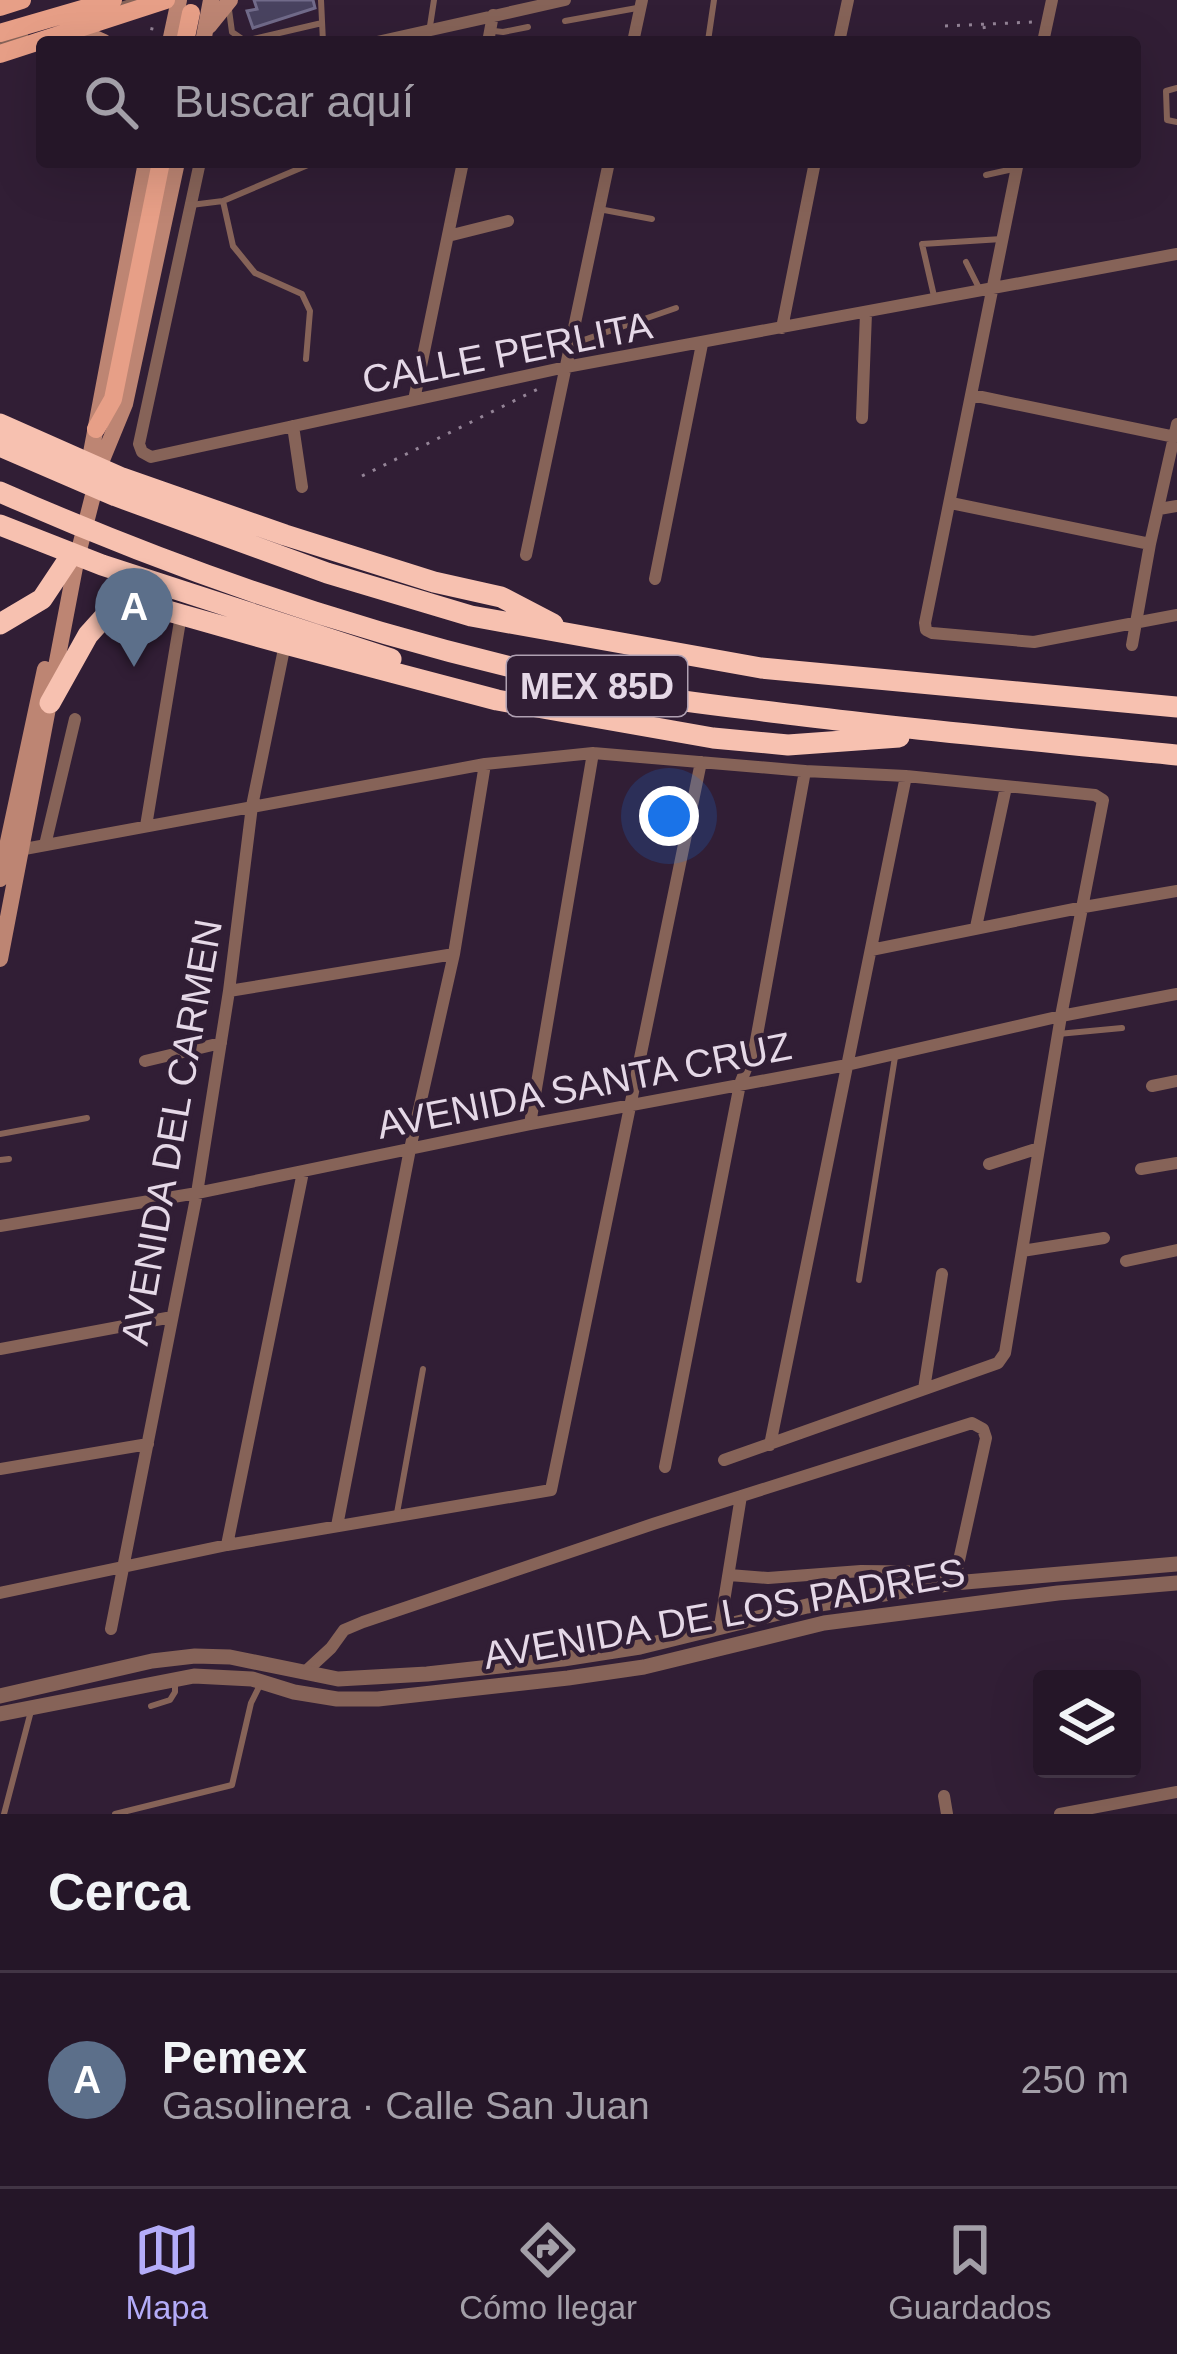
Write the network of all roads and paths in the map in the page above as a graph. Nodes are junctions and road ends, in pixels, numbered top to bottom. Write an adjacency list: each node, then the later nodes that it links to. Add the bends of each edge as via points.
1 (22, 0): 13 (main road)
2 (113, 0): 24 (main road)
3 (136, 0): 39 (lane)
4 (166, 0): 22 (main road)
5 (321, 0): 17 (lane)
6 (434, 0): 23 (lane)
7 (565, 0): 15 (street)
8 (714, 0): 35 (lane)
9 (848, 0): 36 (street)
10 (1052, 0): 18 (street)
11 (223, 1): 28 (main road); 29 (lane)
12 (641, 4): 16 (lane); 34 (street)
13 (0, 7)
14 (185, 7): 27 (main road)
15 (493, 15): 23 (street); 33 (street)
16 (565, 21)
17 (322, 23): 30 (lane); 31 (lane)
18 (1047, 23): 19 (path); 38 (street)
19 (984, 25): 20 (path); 37 (path)
20 (945, 26)
21 (528, 27): 33 (lane)
22 (77, 30): 25 (main road); 26 (main road)
23 (429, 30): 32 (street)
24 (0, 34)
25 (58, 36)
26 (90, 36)
27 (173, 36)
28 (205, 36)
29 (238, 36)
30 (266, 36)
31 (323, 36)
32 (403, 36)
33 (489, 36)
34 (634, 36)
35 (709, 36)
36 (840, 36)
37 (985, 36)
38 (1044, 36)
39 (0, 43)
40 (36, 43): 41 (main road)
41 (0, 54)
42 (1177, 88): 43 (lane, via 1166,91 1167,121)
43 (1177, 122)
44 (145, 168): 78 (main road)
45 (159, 168): 78 (main road, via 113,399)
46 (176, 168): 100 (main road, via 125,404 76,562)
47 (199, 168): 56 (street, CALLE PERLITA)
48 (301, 168): 55 (lane)
49 (462, 168): 60 (street)
50 (608, 168): 57 (street)
51 (814, 168): 68 (street)
52 (1009, 168): 54 (lane)
53 (1017, 168): 61 (street)
54 (986, 176)
55 (223, 201): 56 (lane); 71 (lane, via 233,246 255,274 302,293 310,311)
56 (191, 205): 77 (street, CALLE PERLITA, via 142,452 151,457)
57 (599, 209): 58 (lane); 69 (street)
58 (652, 219)
59 (508, 221): 60 (street)
60 (448, 236): 74 (street)
61 (1002, 239): 64 (street); 65 (lane, via 922,244)
62 (1177, 254): 64 (street, CALLE PERLITA)
63 (966, 262): 64 (lane)
64 (986, 291): 65 (street, CALLE PERLITA); 73 (street)
65 (935, 300): 67 (street, CALLE PERLITA)
66 (676, 308): 69 (lane)
67 (866, 313): 68 (street, CALLE PERLITA); 75 (street)
68 (782, 328): 70 (street, CALLE PERLITA)
69 (571, 344): 72 (street)
70 (702, 344): 72 (street, CALLE PERLITA); 92 (street)
71 (306, 359)
72 (561, 369): 74 (street, CALLE PERLITA); 82 (path, via 545,386); 90 (street)
73 (972, 395): 79 (street); 85 (street)
74 (415, 400): 77 (street, CALLE PERLITA)
75 (862, 418)
76 (0, 424): 81 (highway)
77 (293, 426): 83 (street)
78 (96, 429): 91 (main road)
79 (1176, 431): 87 (street)
80 (0, 446): 81 (highway, MEX 85D)
81 (75, 469): 101 (highway, MEX 85D, via 327,573 471,616 760,668)
82 (362, 476)
83 (302, 487)
84 (0, 492): 103 (highway, MEX 85D, via 152,556 366,629 692,703)
85 (951, 503): 89 (street); 95 (street, via 926,630 1034,642)
86 (1177, 506): 87 (street)
87 (1159, 509): 89 (street)
88 (0, 525): 99 (highway)
89 (1150, 544): 95 (street)
90 (526, 555)
91 (68, 560): 96 (highway, via 42,599); 114 (main road)
92 (655, 579)
93 (1177, 615): 95 (street)
94 (181, 616): 97 (highway); 100 (highway, via 127,605 106,615); 112 (street)
95 (1138, 622): 98 (street)
96 (0, 624)
97 (285, 644): 99 (highway); 111 (street, AVENIDA DEL CARMEN)
98 (1132, 645)
99 (497, 700): 103 (highway, via 788,745)
100 (50, 703): 114 (main road)
101 (1177, 707)
102 (75, 718): 113 (street)
103 (942, 734): 105 (highway, MEX 85D)
104 (593, 753): 106 (street); 107 (street); 136 (street)
105 (1177, 755)
106 (701, 762): 108 (street); 134 (street)
107 (484, 764): 111 (street); 120 (street)
108 (805, 771): 109 (street); 132 (street, via 755,1046)
109 (906, 776): 110 (street); 119 (street)
110 (1006, 787): 117 (street, via 1103,800); 118 (street)
111 (252, 806): 112 (street); 122 (street, AVENIDA DEL CARMEN)
112 (146, 826): 113 (street)
113 (45, 845): 114 (street)
114 (8, 852): 115 (main road); 121 (main road)
115 (0, 879)
116 (1177, 892): 117 (street)
117 (1084, 907): 118 (street); 124 (street)
118 (976, 927): 119 (street)
119 (871, 950): 130 (street)
120 (454, 954): 122 (street); 139 (street)
121 (0, 958)
122 (229, 991): 127 (street, AVENIDA DEL CARMEN)
123 (1177, 994): 124 (street, AVENIDA SANTA CRUZ)
124 (1061, 1016): 126 (street); 128 (street, AVENIDA SANTA CRUZ)
125 (1122, 1028): 126 (lane)
126 (1058, 1034): 138 (street)
127 (220, 1043): 129 (street); 144 (street, AVENIDA DEL CARMEN)
128 (896, 1054): 130 (street, AVENIDA SANTA CRUZ); 151 (lane)
129 (145, 1061)
130 (847, 1064): 132 (street, AVENIDA SANTA CRUZ); 157 (street)
131 (1177, 1081): 133 (street)
132 (740, 1084): 134 (street, AVENIDA SANTA CRUZ); 159 (street)
133 (1152, 1086)
134 (632, 1104): 136 (street, AVENIDA SANTA CRUZ); 162 (street, via 551,1490)
135 (87, 1118): 137 (lane)
136 (530, 1124): 139 (street, AVENIDA SANTA CRUZ)
137 (0, 1134)
138 (1040, 1148): 141 (street); 148 (street)
139 (410, 1149): 143 (street, AVENIDA SANTA CRUZ); 163 (street)
140 (1177, 1163): 142 (street)
141 (989, 1165)
142 (1141, 1169)
143 (304, 1172): 144 (street, AVENIDA SANTA CRUZ); 164 (street)
144 (196, 1193): 145 (street, AVENIDA SANTA CRUZ); 152 (street, AVENIDA DEL CARMEN)
145 (0, 1226)
146 (1104, 1238): 148 (street)
147 (1177, 1250): 149 (street)
148 (1022, 1251): 155 (street, via 998,1364)
149 (1126, 1261)
150 (942, 1274): 155 (street)
151 (859, 1280)
152 (172, 1317): 153 (street); 156 (street, AVENIDA DEL CARMEN)
153 (0, 1349)
154 (423, 1369): 162 (lane)
155 (924, 1389): 157 (street)
156 (148, 1444): 160 (street); 166 (street, AVENIDA DEL CARMEN)
157 (770, 1445): 158 (street)
158 (724, 1460)
159 (665, 1467)
160 (0, 1469)
161 (741, 1496): 167 (street); 168 (street, AVENIDA DE LOS PADRES, via 972,1423 986,1438); 173 (street, AVENIDA DE LOS PADRES, via 363,1622 344,1630)
162 (397, 1516): 163 (street)
163 (337, 1526): 164 (street)
164 (227, 1545): 166 (street)
165 (1177, 1564): 168 (street, AVENIDA DE LOS PADRES)
166 (122, 1567): 170 (street); 172 (street, AVENIDA DEL CARMEN)
167 (729, 1575): 168 (street); 171 (street)
168 (955, 1577): 171 (street, AVENIDA DE LOS PADRES)
169 (1177, 1583): 175 (street, AVENIDA DE LOS PADRES, via 824,1623 644,1666 378,1699)
170 (0, 1593)
171 (720, 1626): 173 (street, AVENIDA DE LOS PADRES, via 541,1662 382,1677)
172 (111, 1629)
173 (304, 1673): 176 (street, AVENIDA DE LOS PADRES, via 195,1656)
174 (175, 1678): 175 (street, AVENIDA DE LOS PADRES); 177 (lane, via 170,1700); 178 (street, AVENIDA DE LOS PADRES)
175 (262, 1682): 183 (lane, via 232,1785)
176 (0, 1696)
177 (151, 1706)
178 (32, 1708): 179 (street, AVENIDA DE LOS PADRES); 182 (lane)
179 (0, 1714)
180 (1177, 1792): 185 (street)
181 (944, 1796): 184 (street)
182 (4, 1814)
183 (115, 1814)
184 (947, 1814)
185 (1060, 1814)

